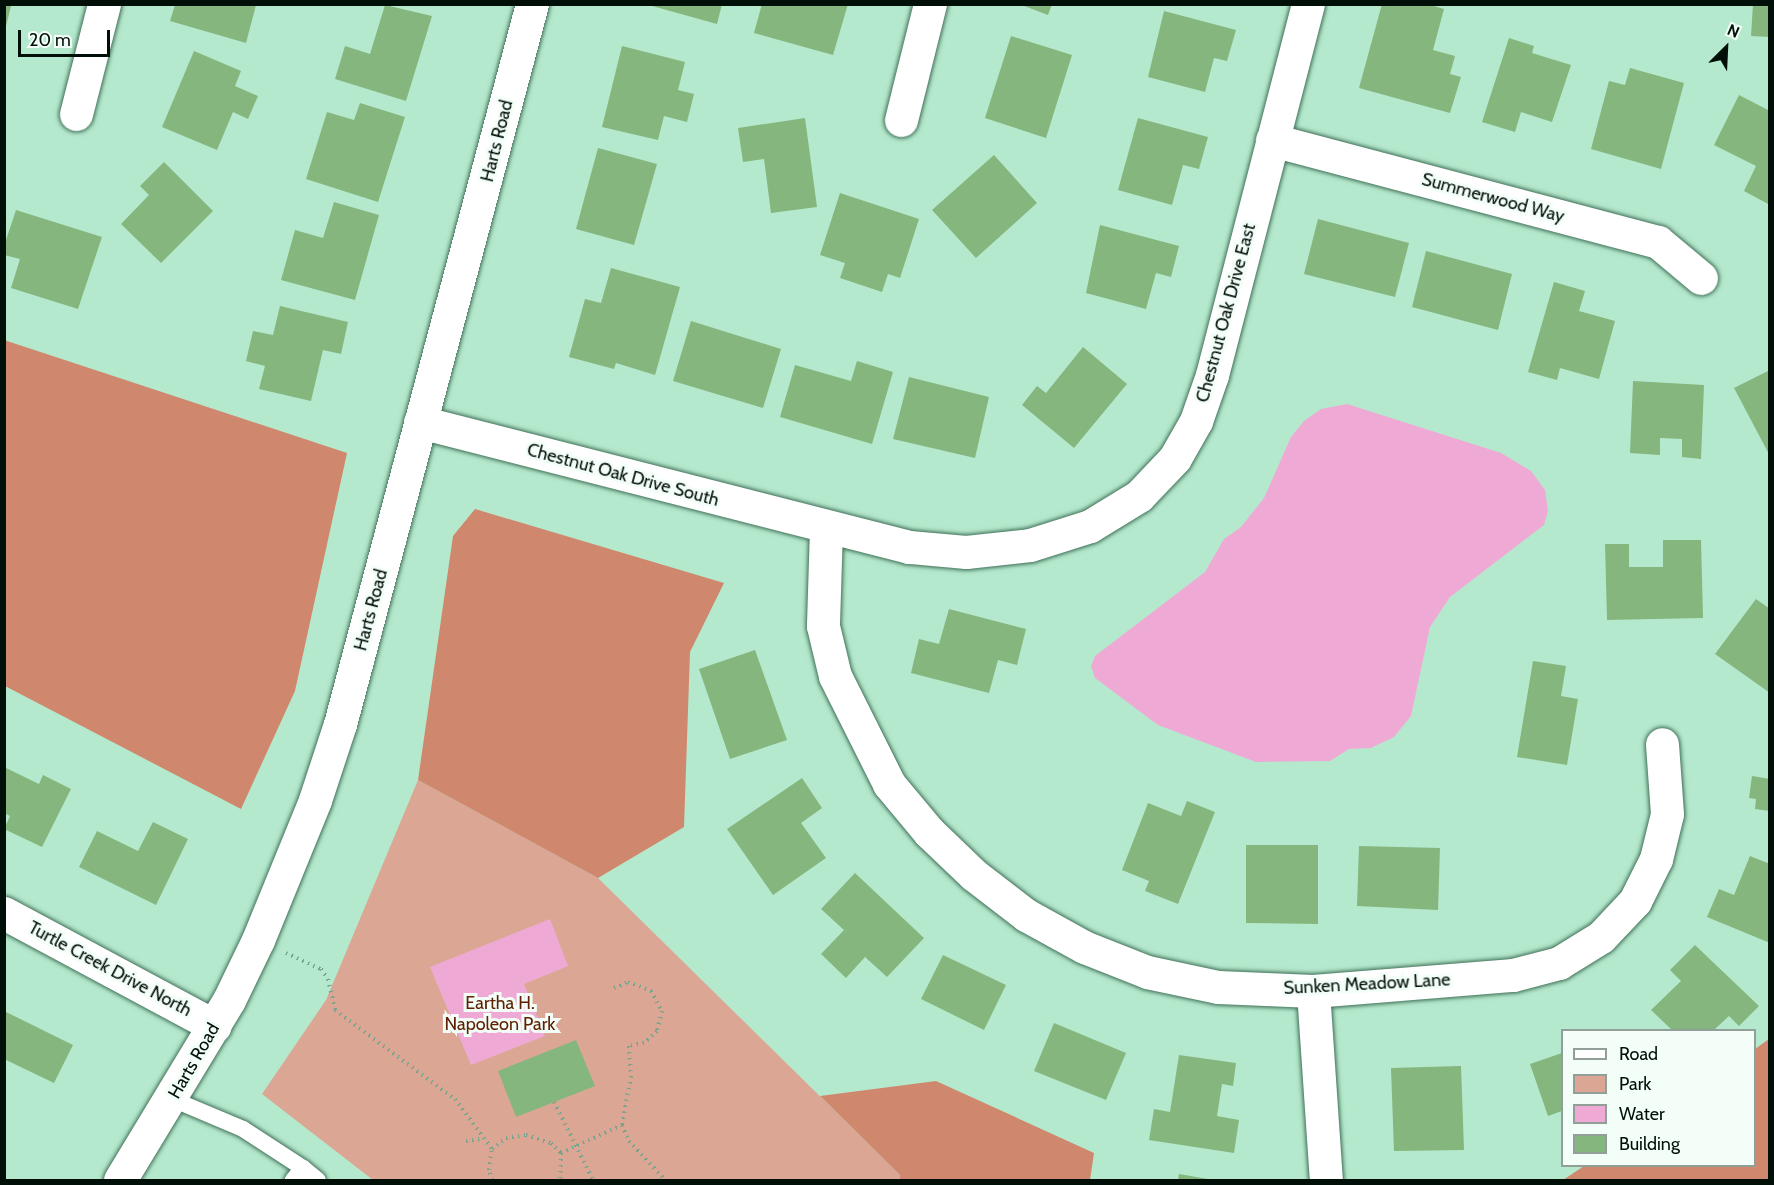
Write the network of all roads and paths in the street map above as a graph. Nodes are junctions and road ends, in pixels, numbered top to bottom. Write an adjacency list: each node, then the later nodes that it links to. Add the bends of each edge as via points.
1 (104, 4): 5 (street)
2 (532, 4): 9 (street, Harts Road)
3 (930, 4): 6 (street)
4 (1308, 4): 7 (street, Chestnut Oak Drive East)
5 (76, 114)
6 (902, 120)
7 (1272, 140): 8 (street, Summerwood Way, via 1658,242); 10 (street, Chestnut Oak Drive East, via 1212,375 1196,421 1175,458 1139,496 1090,526 1030,545 966,552 909,547)
8 (1701, 278)
9 (420, 422): 10 (street, Chestnut Oak Drive South); 16 (street, Harts Road, via 340,724 318,789 258,940)
10 (826, 528): 15 (street, Sunken Meadow Lane, via 824,626 835,676 889,784 929,832 1026,915 1084,947 1147,972 1218,987)
11 (1662, 744): 15 (street, Sunken Meadow Lane, via 1667,814 1656,860 1635,901 1601,937 1559,963 1513,975)
12 (4, 913): 16 (street, Turtle Creek Drive North)
13 (283, 951): 20 (path, via 321,969 328,979 335,1010 455,1099)
14 (614, 988): 19 (path, via 628,982 651,991 662,1011 657,1031 644,1043 629,1046 631,1076)
15 (1313, 991): 32 (street)
16 (215, 1026): 17 (street, Harts Road)
17 (172, 1099): 25 (lane, via 243,1129); 26 (street, Harts Road)
18 (554, 1102): 22 (path)
19 (622, 1125): 22 (path); 31 (path, via 629,1141)
20 (483, 1138): 21 (path); 23 (path)
21 (466, 1141)
22 (575, 1147): 24 (path); 30 (path)
23 (492, 1149): 24 (path, via 506,1138 526,1135 551,1143); 28 (path)
24 (561, 1153): 29 (path)
25 (298, 1174): 27 (lane)
26 (120, 1180)
27 (318, 1180)
28 (492, 1180)
29 (560, 1180)
30 (593, 1180)
31 (665, 1180)
32 (1326, 1180)

